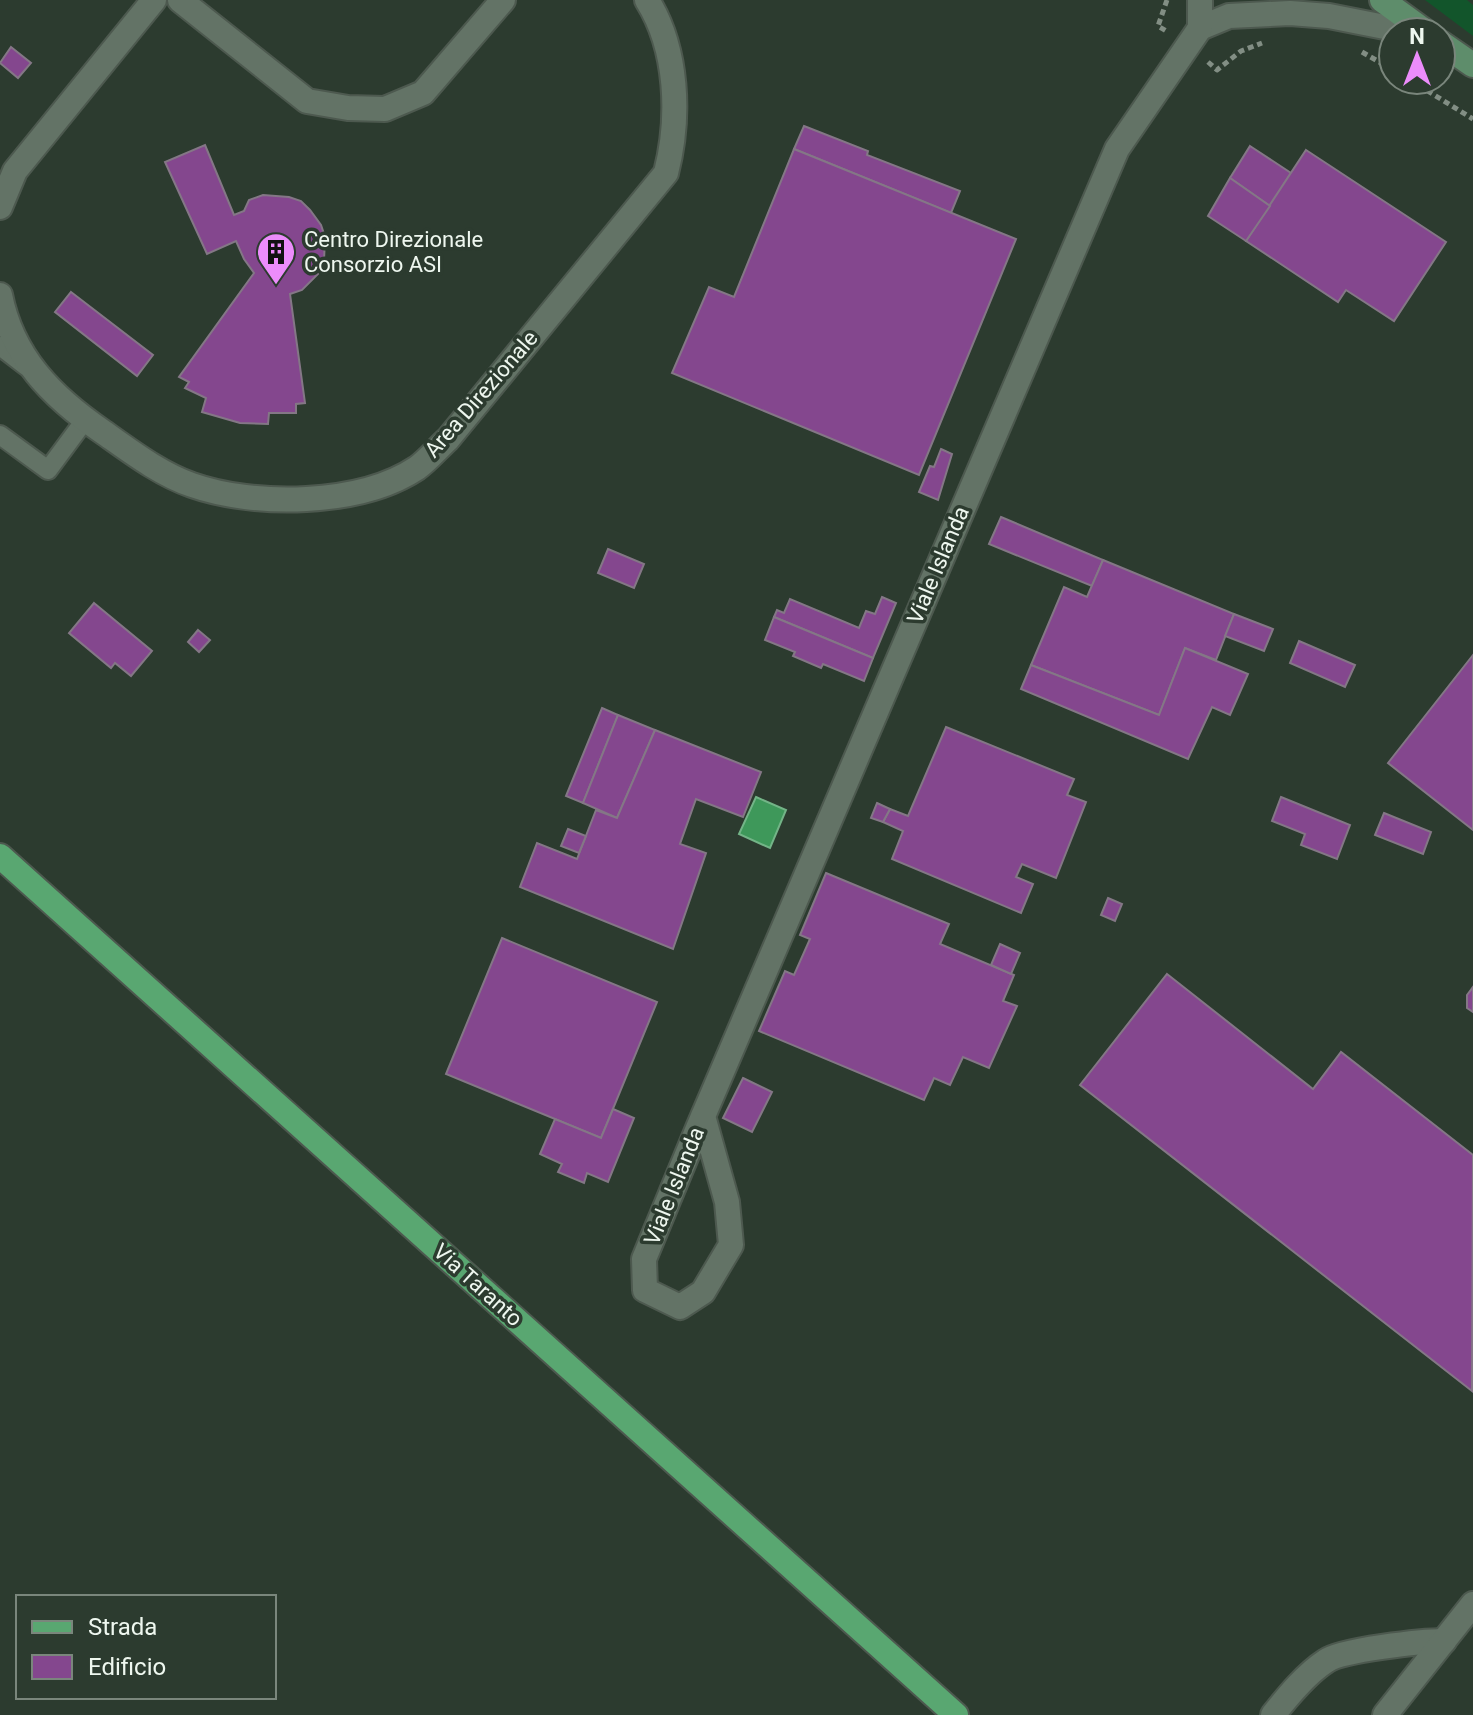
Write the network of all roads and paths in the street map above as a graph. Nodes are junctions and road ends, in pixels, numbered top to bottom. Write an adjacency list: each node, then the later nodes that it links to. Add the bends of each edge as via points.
1 (154, 0): 16 (street)
2 (180, 0): 3 (street, via 307,101 385,109 423,93)
3 (503, 0)
4 (647, 0): 21 (street, Area Direzionale, via 668,51 673,87 674,127 666,173 448,439 417,468 379,486 330,496 279,500 226,495 189,484 138,457)
5 (1167, 0): 10 (path, via 1158,26)
6 (1200, 0): 10 (street)
7 (1382, 0): 8 (street)
8 (1404, 16)
9 (1377, 25): 10 (street, via 1290,13 1229,16)
10 (1194, 37): 11 (path, via 1217,70 1241,51); 24 (street, Viale Islanda, via 1117,149)
11 (1271, 39)
12 (1358, 49): 13 (path)
13 (1377, 60)
14 (1436, 96): 15 (path)
15 (1473, 119)
16 (7, 175): 17 (street)
17 (0, 207)
18 (0, 295): 20 (street, Area Direzionale, via 5,321)
19 (0, 346): 20 (lane)
20 (32, 371): 21 (street, Area Direzionale)
21 (85, 420): 22 (lane, via 48,470)
22 (0, 435)
23 (0, 856): 27 (main road, Via Taranto)
24 (703, 1116): 24 (street, Viale Islanda, via 644,1259 645,1290 680,1307 703,1292 731,1245 727,1202)
25 (1473, 1604): 26 (street)
26 (1444, 1641): 28 (street, via 1328,1659); 29 (street)
27 (956, 1715)
28 (1273, 1715)
29 (1385, 1715)

